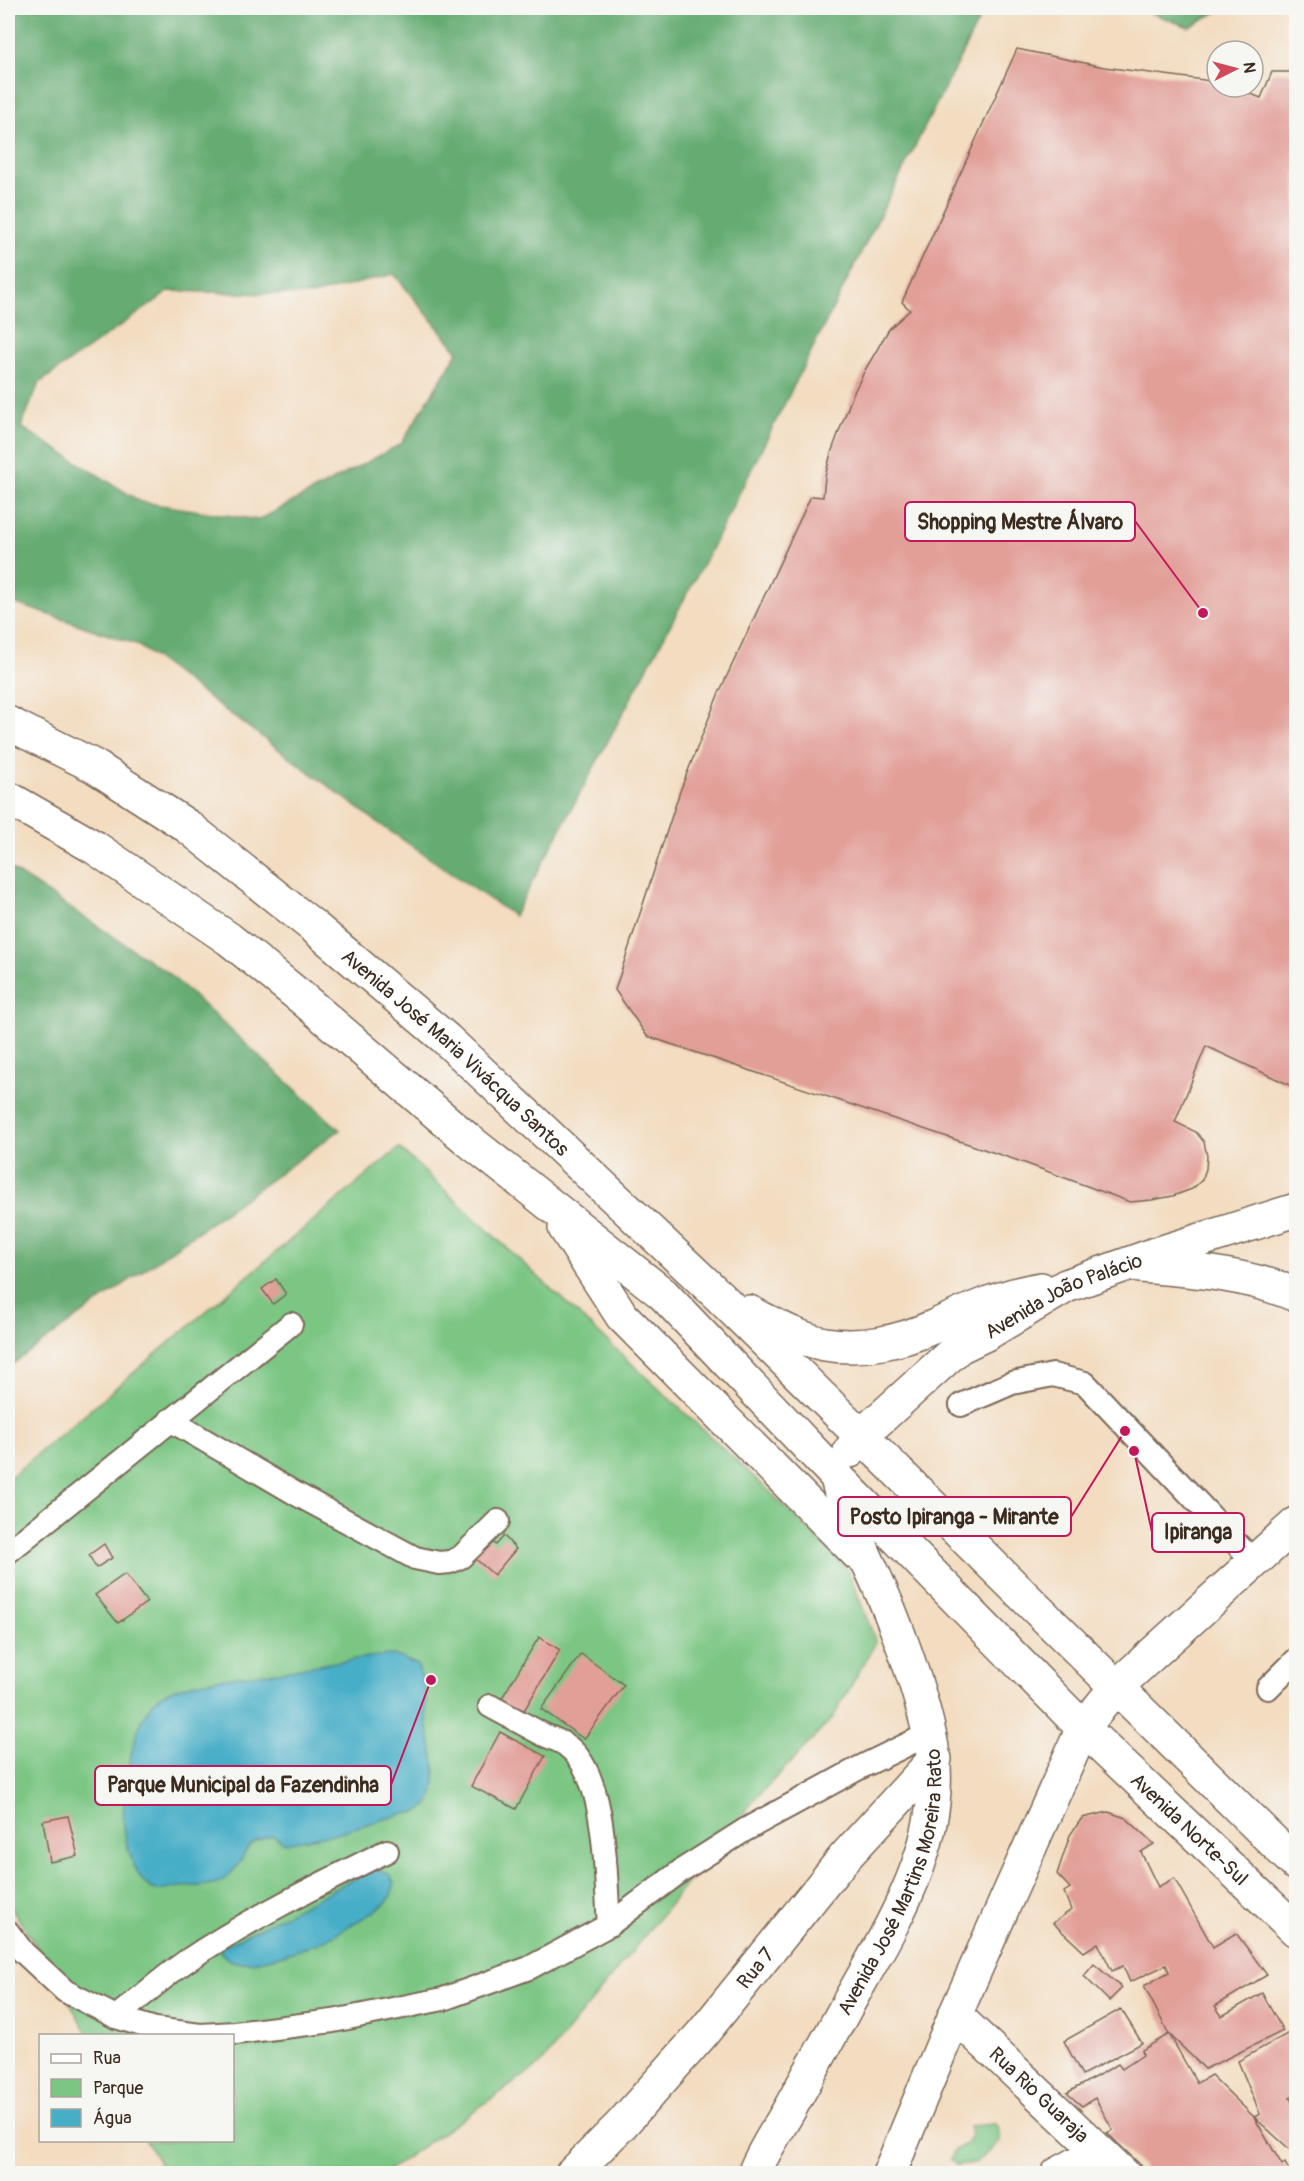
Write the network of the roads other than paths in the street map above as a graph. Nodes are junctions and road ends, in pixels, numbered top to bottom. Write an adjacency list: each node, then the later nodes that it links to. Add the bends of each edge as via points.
1 (8, 723): 8 (main road, Avenida José Maria Vivácqua Santos, via 94,766 187,826 314,927 446,1039)
2 (8, 798): 3 (main road, via 94,848 229,939)
3 (550, 1206): 13 (main road, via 663,1294); 18 (main road, via 622,1316)
4 (1296, 1210): 5 (main road, Avenida João Palácio)
5 (1124, 1265): 6 (main road, Avenida João Palácio); 7 (main road, via 1231,1276)
6 (1066, 1286): 8 (main road, via 1014,1294 914,1335 858,1345 825,1344 803,1337); 12 (main road, Avenida João Palácio, via 959,1347)
7 (1296, 1295)
8 (720, 1297): 12 (main road, Avenida José Maria Vivácqua Santos)
9 (291, 1324): 11 (lane)
10 (961, 1405): 17 (lane, via 1011,1383 1053,1375 1085,1383)
11 (170, 1420): 14 (lane, via 415,1558 450,1562 461,1557); 16 (lane)
12 (862, 1435): 13 (main road); 20 (main road, Avenida José Maria Vivácqua Santos)
13 (837, 1477): 18 (main road, Avenida José Martins Moreira Rato); 23 (main road)
14 (498, 1521)
15 (1296, 1524): 17 (main road)
16 (8, 1552)
17 (1254, 1563): 20 (main road)
18 (870, 1566): 24 (main road, Avenida José Martins Moreira Rato, via 909,1664)
19 (1296, 1660): 21 (lane)
20 (1116, 1687): 23 (main road); 26 (main road)
21 (1268, 1688)
22 (490, 1706): 27 (lane, via 567,1745 586,1770 599,1810)
23 (1083, 1728): 28 (main road, Avenida Norte-Sul); 30 (main road)
24 (932, 1746): 27 (lane, via 859,1768 745,1830 682,1870); 35 (main road, Avenida José Martins Moreira Rato, via 935,1786 930,1826 909,1890); 36 (main road, Rua 7, via 702,2034)
25 (387, 1851): 31 (lane, via 239,1928 183,1964)
26 (1296, 1864)
27 (609, 1925): 33 (lane, via 529,1968 443,1999 333,2021)
28 (1296, 1930)
29 (8, 1932): 31 (lane, via 65,1992)
30 (955, 2015): 34 (main road, Rua Rio Guaraja); 37 (main road)
31 (116, 2017): 32 (lane, via 155,2029)
32 (192, 2034)
33 (218, 2034)
34 (1099, 2152): 38 (main road); 39 (main road, Rua Rio Guaraja)
35 (757, 2170)
36 (572, 2174)
37 (889, 2174)
38 (1058, 2174)
39 (1123, 2174)

